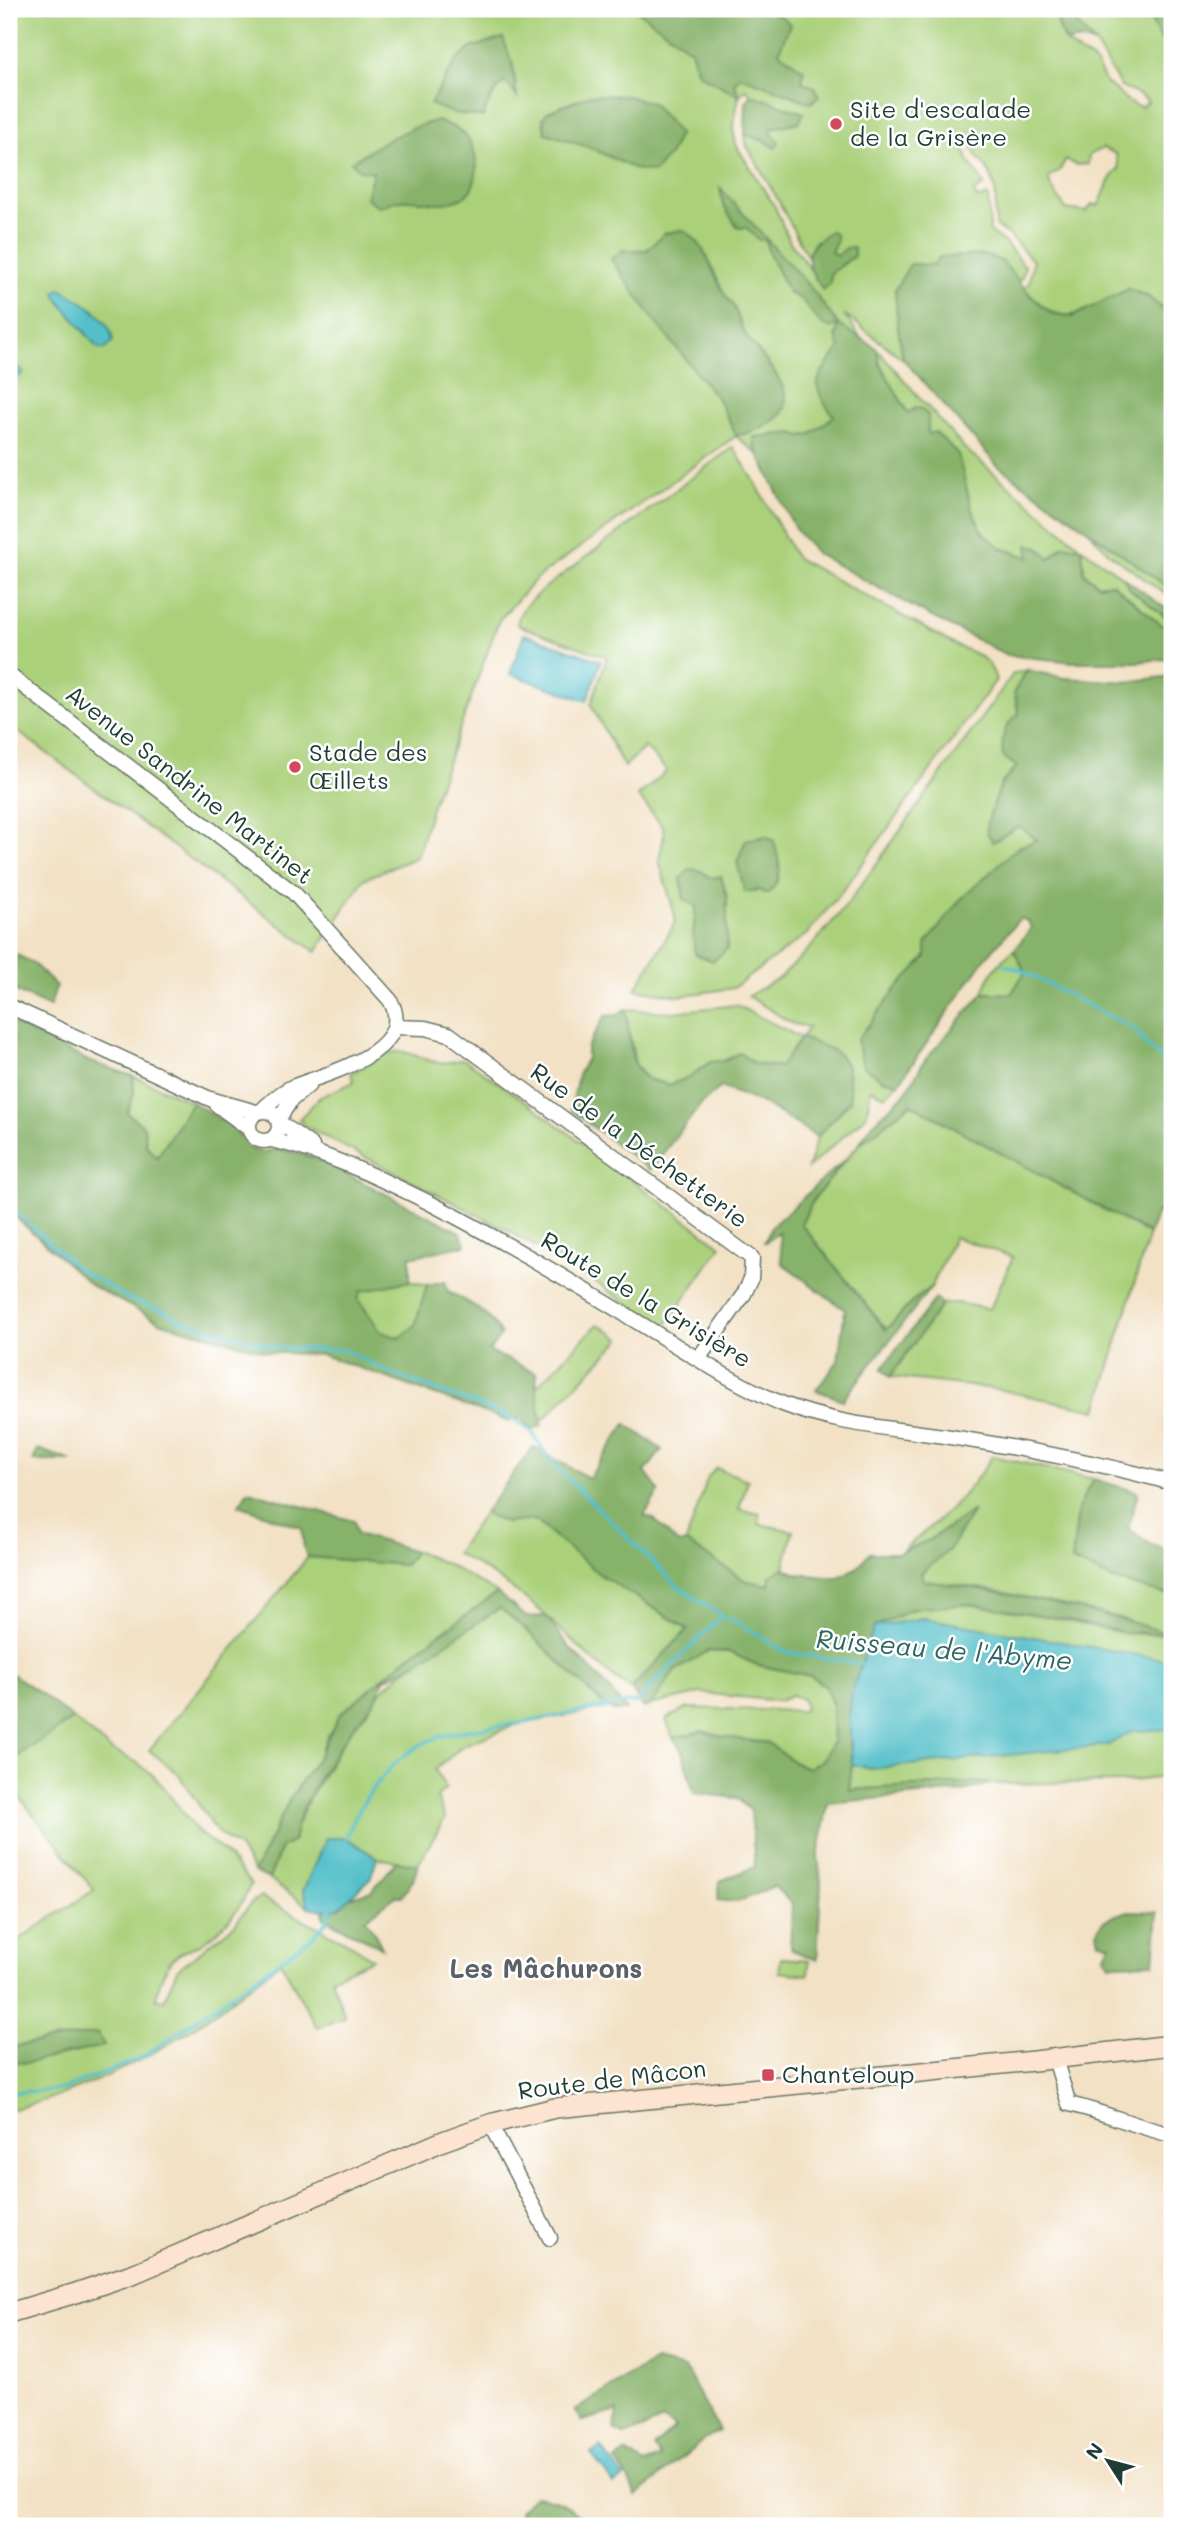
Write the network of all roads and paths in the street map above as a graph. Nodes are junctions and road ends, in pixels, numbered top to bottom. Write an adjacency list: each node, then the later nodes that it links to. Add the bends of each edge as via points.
1 (9, 675): 3 (street, Avenue Sandrine Martinet, via 294,893 390,1000)
2 (9, 1006): 5 (street, Route de la Grisière)
3 (395, 1027): 4 (street, via 368,1056); 11 (street, Rue de la Déchetterie, via 449,1034 752,1258 751,1279 744,1294)
4 (316, 1080): 6 (street, via 291,1087); 7 (street, via 291,1100)
5 (210, 1100): 6 (street, Route de la Grisière); 8 (street, Route de la Grisière)
6 (259, 1111): 7 (street, Route de la Grisière, via 271,1112); 8 (street)
7 (279, 1121): 9 (street); 10 (street, Route de la Grisière)
8 (248, 1128): 9 (street, Route de la Grisière, via 259,1141)
9 (271, 1140): 10 (street, Route de la Grisière)
10 (322, 1153): 11 (street, Route de la Grisière, via 468,1223)
11 (698, 1359): 12 (street, Route de la Grisière, via 782,1403 820,1416 1124,1470)
12 (1172, 1483)
13 (1172, 2045): 14 (street, Route de Mâcon)
14 (1055, 2059): 15 (street, Route de Mâcon, via 555,2108); 16 (street, via 1069,2104)
15 (490, 2124): 17 (street); 18 (street, Route de Mâcon, via 135,2273)
16 (1172, 2135)
17 (550, 2238)
18 (9, 2313)

